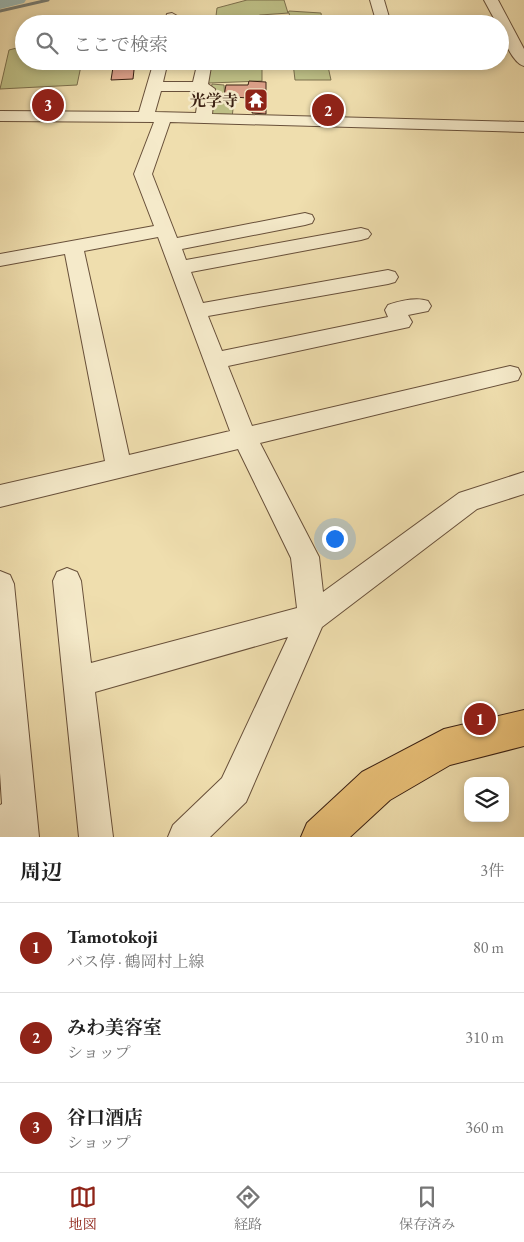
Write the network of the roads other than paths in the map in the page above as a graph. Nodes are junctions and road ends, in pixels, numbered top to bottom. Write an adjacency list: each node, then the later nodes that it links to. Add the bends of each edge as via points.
1 (377, 0): 3 (street)
2 (491, 0): 4 (street)
3 (381, 15)
4 (499, 15)
5 (509, 33): 7 (street)
6 (509, 56): 7 (street)
7 (522, 56)
8 (159, 70): 11 (street)
9 (203, 70): 10 (street)
10 (200, 86): 11 (street); 15 (street, via 207,89)
11 (154, 87): 13 (street)
12 (0, 116): 13 (street)
13 (146, 117): 14 (street)
14 (164, 118): 15 (street); 19 (street, via 143,174)
15 (203, 119): 16 (street)
16 (524, 127)
17 (305, 219): 19 (street)
18 (361, 234): 22 (street)
19 (168, 237): 20 (street); 22 (street)
20 (73, 246): 21 (street); 29 (street)
21 (0, 260)
22 (180, 268): 25 (street)
23 (388, 277): 25 (street)
24 (421, 306): 26 (street, via 395,310 401,322)
25 (196, 311): 26 (street)
26 (215, 361): 28 (street)
27 (510, 374): 28 (street)
28 (244, 437): 29 (street); 34 (street, via 305,557)
29 (119, 467): 31 (street)
30 (524, 483): 34 (street, via 468,501)
31 (0, 496)
32 (68, 581): 35 (street)
33 (0, 590): 36 (street)
34 (312, 617): 35 (street); 40 (street, via 234,790)
35 (79, 681): 39 (street)
36 (5, 705): 38 (street)
37 (524, 728): 41 (main road, via 436,752 376,786)
38 (14, 825)
39 (96, 837)
40 (185, 837)
41 (321, 837)

